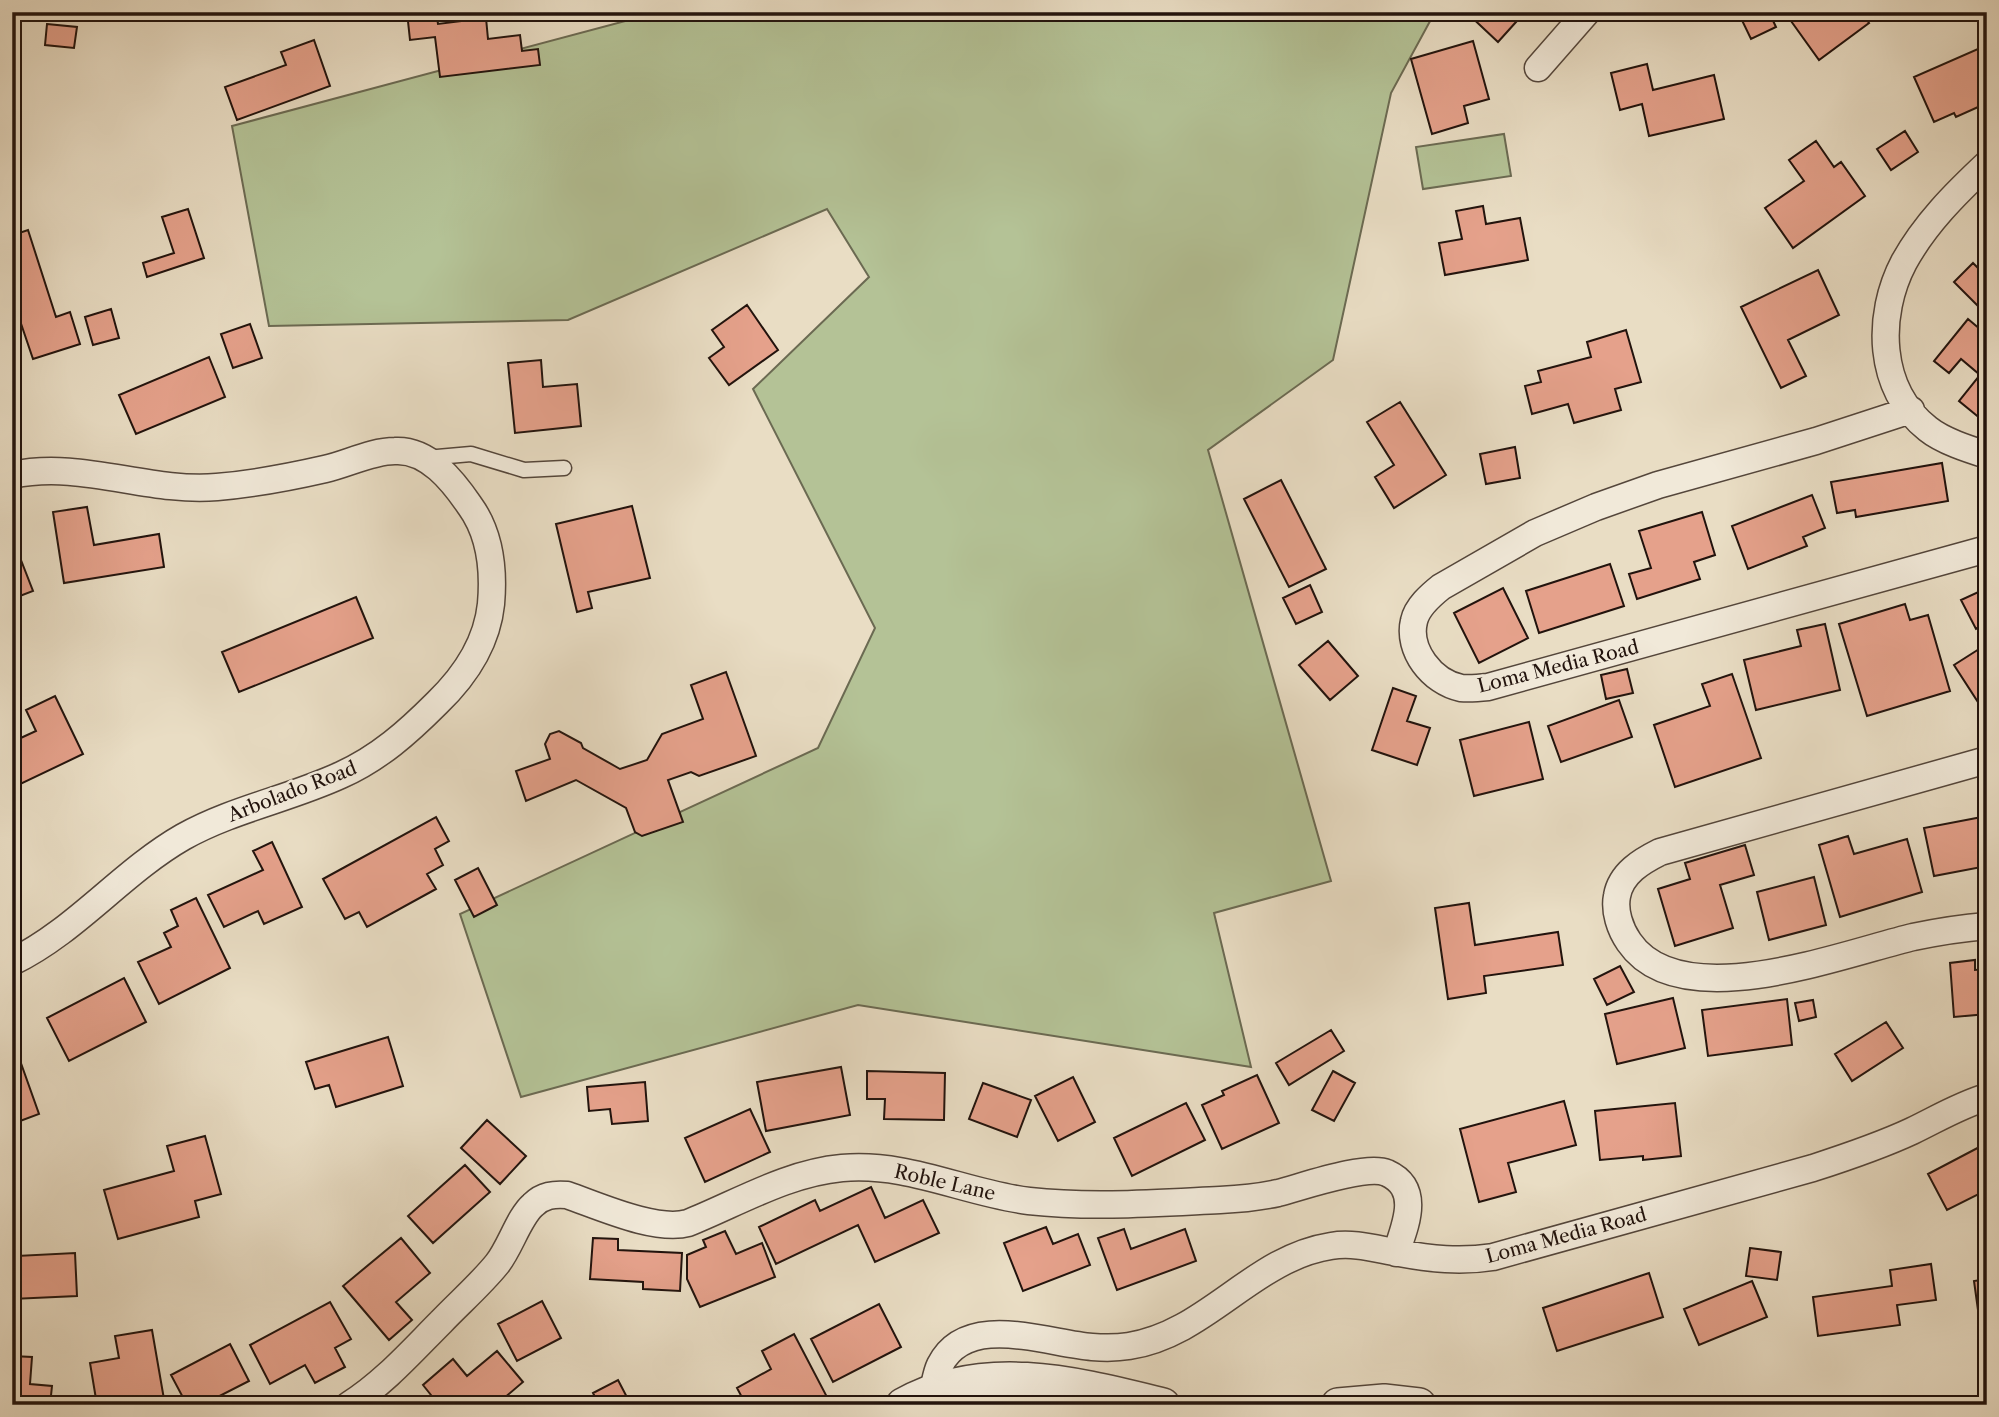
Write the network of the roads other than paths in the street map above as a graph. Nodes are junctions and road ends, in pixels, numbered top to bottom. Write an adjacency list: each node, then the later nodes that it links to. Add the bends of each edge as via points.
1 (1587, 12): 2 (street)
2 (1538, 68)
3 (1987, 164): 4 (street, via 1927,226 1889,297 1888,362 1899,394)
4 (1911, 410): 5 (street, via 1930,431); 9 (street, Loma Media Road, via 1658,485 1535,533 1430,596 1414,619 1420,656 1447,683 1459,688 1488,687)
5 (1987, 455)
6 (421, 458): 7 (lane, via 471,454 524,470); 8 (street, Arbolado Road, via 395,450 323,469 193,488 89,473); 12 (street, Arbolado Road, via 454,484 473,510 490,551 490,614 465,673 401,738 365,763 283,798 231,813 183,837)
7 (564, 467)
8 (12, 475)
9 (1987, 550)
10 (1987, 760): 11 (street, via 1660,852 1630,872 1617,895 1617,913 1636,951 1660,968 1684,976 1720,979 1761,976 1916,937)
11 (1987, 926)
12 (12, 962)
13 (1987, 1097): 14 (street, Loma Media Road, via 1860,1153 1814,1168 1503,1254 1450,1261)
14 (1396, 1253): 15 (street, Loma Media Road, via 1353,1245 1309,1250 1258,1275 1192,1322 1144,1343 1091,1347 1023,1335 976,1336 959,1345 940,1365); 16 (street, Roble Lane, via 1410,1202 1395,1179 1379,1171 1223,1200 1078,1204 986,1193 915,1172 844,1168 796,1178 672,1226 567,1195 552,1195 527,1211 490,1273 384,1379)
15 (933, 1391): 17 (street); 18 (street, via 964,1382 1017,1378)
16 (349, 1405)
17 (903, 1405)
18 (1163, 1405)
19 (1338, 1405): 20 (street, via 1384,1401)
20 (1419, 1405)

